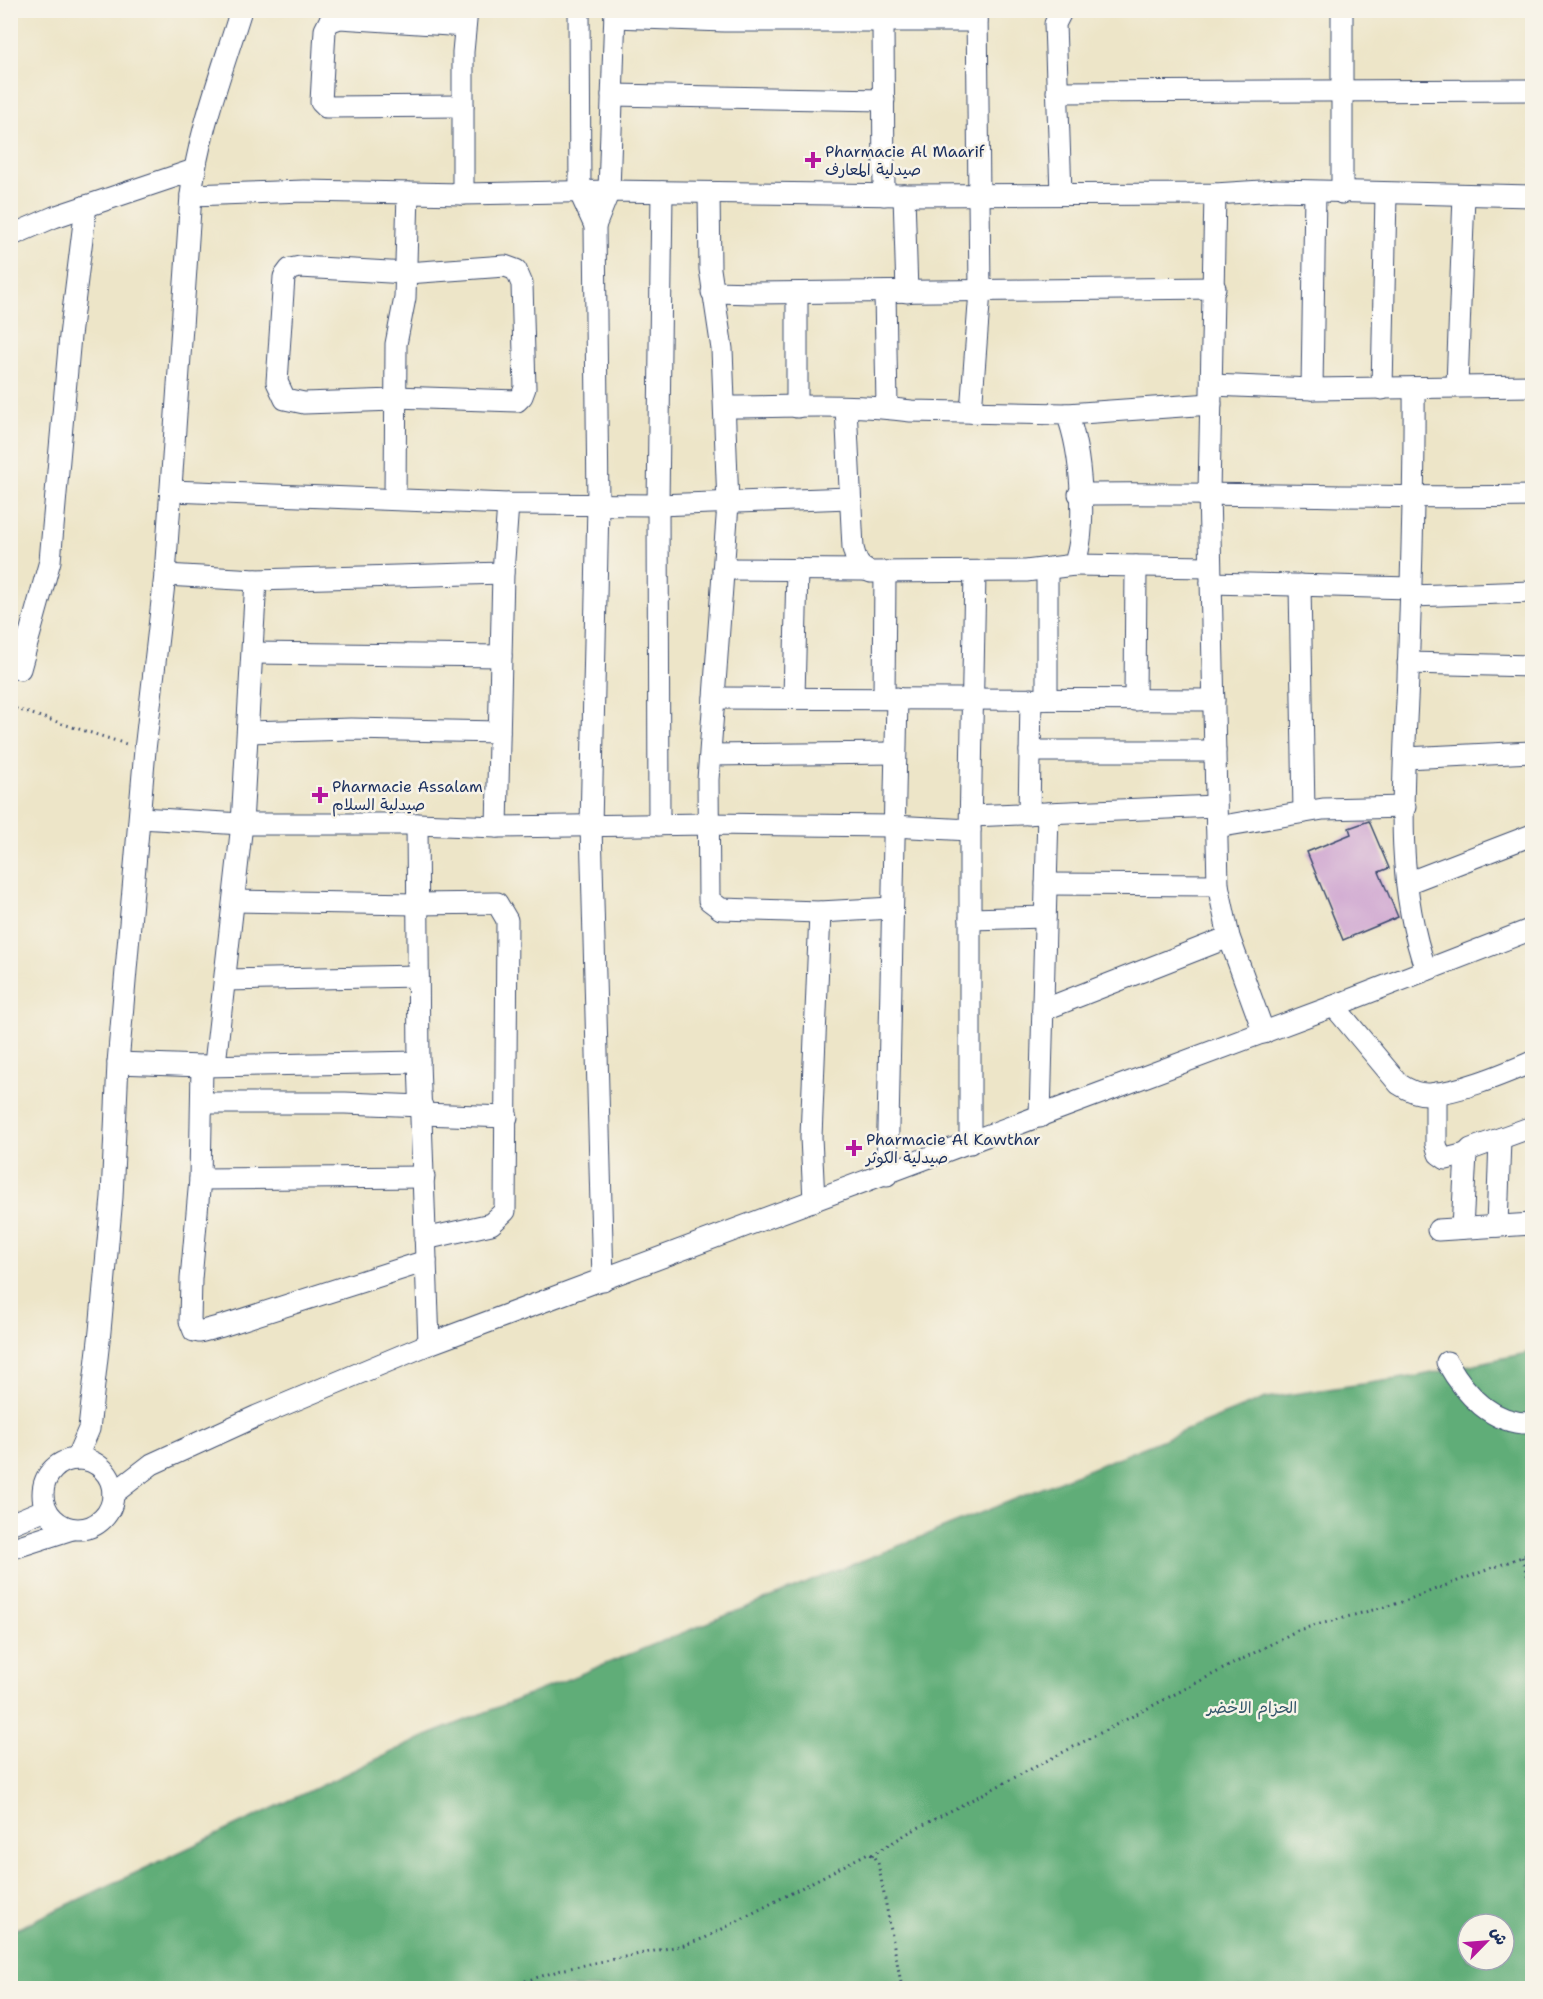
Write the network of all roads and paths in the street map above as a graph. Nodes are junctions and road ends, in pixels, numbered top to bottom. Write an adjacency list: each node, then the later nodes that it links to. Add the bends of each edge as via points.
1 (241, 10): 16 (street, via 207,111)
2 (579, 10): 21 (street)
3 (1062, 10): 12 (street, via 1055,24)
4 (1342, 10): 11 (street)
5 (615, 14): 6 (street); 13 (street)
6 (723, 16): 9 (street)
7 (977, 16): 9 (street); 30 (street)
8 (466, 18): 15 (street); 15 (street, via 340,18 329,22 320,89 321,102 326,107)
9 (883, 22): 14 (street)
10 (1533, 90): 11 (street)
11 (1342, 91): 12 (street); 24 (street)
12 (1057, 92): 23 (street)
13 (612, 95): 14 (street); 17 (street)
14 (884, 100): 29 (street)
15 (463, 106): 25 (street)
16 (194, 170): 28 (street); 33 (street)
17 (609, 191): 18 (street); 21 (street); 34 (street)
18 (662, 192): 22 (street); 66 (street)
19 (1315, 192): 24 (street); 26 (street); 46 (street)
20 (408, 193): 25 (street); 28 (street); 36 (street)
21 (580, 193): 25 (street); 34 (street)
22 (709, 193): 29 (street); 39 (street)
23 (1061, 193): 26 (street); 30 (street)
24 (1342, 193): 27 (street)
25 (463, 194)
26 (1215, 194): 37 (street)
27 (1386, 194): 31 (street); 47 (street)
28 (190, 195): 56 (street)
29 (894, 195): 30 (street); 41 (street)
30 (977, 195): 38 (street)
31 (1464, 195): 32 (street); 43 (street)
32 (1533, 196)
33 (87, 206): 35 (street); 86 (street, via 70,336 50,561)
34 (595, 226): 64 (street)
35 (10, 236)
36 (406, 273): 49 (street, via 396,344); 49 (street, via 300,267 290,269 284,277 277,382 285,399 304,403); 49 (street, via 505,266 516,270 522,284 525,388 517,401)
37 (1215, 288): 38 (street); 48 (street)
38 (980, 291): 41 (street); 54 (street)
39 (712, 292): 42 (street); 50 (street, via 722,349)
40 (885, 292): 41 (street); 42 (street); 53 (street)
41 (907, 292)
42 (797, 293): 51 (street)
43 (1457, 386): 44 (street); 45 (street)
44 (1533, 386)
45 (1414, 388): 47 (street); 62 (street)
46 (1312, 389): 47 (street); 48 (street)
47 (1382, 389)
48 (1211, 395): 55 (street); 57 (street)
49 (395, 399): 61 (street)
50 (725, 407): 51 (street); 65 (street)
51 (797, 407): 52 (street)
52 (846, 407): 53 (street); 60 (street)
53 (887, 408): 54 (street)
54 (971, 412): 55 (street)
55 (1067, 414): 58 (street, via 1078,446)
56 (171, 491): 61 (street); 76 (street)
57 (1209, 492): 58 (street); 62 (street); 77 (street)
58 (1079, 494): 67 (street, via 1080,531)
59 (1533, 496): 62 (street)
60 (849, 498): 65 (street); 72 (street, via 853,548)
61 (395, 499): 63 (street)
62 (1415, 499): 80 (street)
63 (508, 504): 64 (street); 74 (street)
64 (598, 504): 66 (street); 114 (street)
65 (728, 504): 66 (street); 69 (street)
66 (658, 505): 113 (street)
67 (1074, 565): 68 (street); 71 (street)
68 (1136, 566): 77 (street); 92 (street)
69 (723, 569): 70 (street); 87 (street)
70 (797, 569): 72 (street); 88 (street)
71 (1047, 569): 75 (street); 91 (street)
72 (863, 570): 73 (street)
73 (885, 572): 75 (street); 89 (street)
74 (503, 573): 78 (street); 83 (street)
75 (975, 573): 90 (street)
76 (165, 575): 78 (street); 97 (street)
77 (1210, 575): 79 (street); 93 (street)
78 (256, 580): 82 (street)
79 (1300, 585): 80 (street); 106 (street)
80 (1411, 592): 81 (street); 84 (street)
81 (1533, 592)
82 (253, 653): 83 (street); 95 (street)
83 (501, 656): 96 (street)
84 (1408, 663): 85 (street); 103 (street)
85 (1533, 666)
86 (20, 669)
87 (714, 698): 88 (street); 102 (street)
88 (794, 698): 89 (street)
89 (891, 698): 90 (street); 101 (street)
90 (973, 699): 91 (street); 109 (street)
91 (1039, 699): 92 (street); 98 (street)
92 (1135, 700): 93 (street)
93 (1214, 700): 99 (street)
94 (10, 707): 97 (path)
95 (248, 732): 96 (street); 110 (street)
96 (499, 732): 116 (street)
97 (145, 750): 108 (street)
98 (1030, 751): 99 (street); 107 (street)
99 (1215, 751): 104 (street)
100 (1533, 752): 103 (street)
101 (895, 753): 102 (street); 115 (street)
102 (711, 755): 112 (street)
103 (1405, 758): 105 (street)
104 (1216, 806): 107 (street); 117 (street)
105 (1405, 807): 106 (street); 119 (street)
106 (1304, 812): 117 (street)
107 (1038, 813): 109 (street); 120 (street)
108 (140, 818): 110 (street); 138 (street)
109 (971, 823): 115 (street); 127 (street)
110 (242, 824): 111 (street); 122 (street)
111 (417, 824): 116 (street); 123 (street)
112 (708, 824): 113 (street); 115 (street); 125 (street, via 709,900 713,905 721,909)
113 (659, 825): 114 (street)
114 (591, 826): 116 (street); 159 (street)
115 (892, 826): 124 (street)
116 (497, 827)
117 (1217, 827): 121 (street)
118 (1533, 835): 119 (street)
119 (1407, 883): 130 (street, via 1413,927)
120 (1046, 884): 121 (street); 126 (street)
121 (1218, 885): 129 (street)
122 (234, 901): 123 (street); 132 (street)
123 (416, 904): 131 (street); 143 (street, via 497,903 507,920)
124 (892, 908): 125 (street); 149 (street)
125 (820, 912): 152 (street, via 811,1137)
126 (1045, 917): 127 (street); 134 (street)
127 (970, 919): 147 (street)
128 (1533, 929): 130 (street)
129 (1229, 937): 134 (street); 135 (street)
130 (1426, 970): 133 (street)
131 (418, 976): 132 (street); 136 (street)
132 (225, 980): 139 (street)
133 (1334, 1006): 135 (street); 140 (street, via 1399,1084 1410,1091)
134 (1043, 1010): 144 (street)
135 (1264, 1033): 144 (street)
136 (419, 1062): 139 (street); 142 (street)
137 (1533, 1062): 140 (street)
138 (118, 1063): 139 (street); 163 (street, via 112,1197)
139 (209, 1065): 141 (street)
140 (1436, 1093): 148 (street, via 1439,1154 1446,1159)
141 (202, 1103): 142 (street, via 345,1103); 151 (street)
142 (422, 1110): 143 (street); 150 (street)
143 (507, 1117): 157 (street, via 504,1211 491,1224)
144 (1040, 1117): 147 (street)
145 (1533, 1127): 146 (street)
146 (1500, 1139): 148 (street); 154 (street)
147 (970, 1143): 149 (street)
148 (1466, 1154): 155 (street)
149 (887, 1174): 152 (street)
150 (423, 1177): 151 (street); 157 (street)
151 (200, 1179): 158 (street, via 191,1279 190,1321 194,1331 222,1326)
152 (814, 1201): 159 (street)
153 (1533, 1224): 154 (street)
154 (1497, 1227): 155 (street)
155 (1462, 1228): 156 (street)
156 (1438, 1230)
157 (425, 1239): 158 (street)
158 (426, 1261): 160 (street)
159 (603, 1280): 160 (street)
160 (429, 1344): 165 (street, via 152,1464)
161 (1447, 1362): 162 (street, via 1461,1387 1490,1413 1521,1424)
162 (1533, 1423)
163 (89, 1429): 164 (street); 165 (street)
164 (76, 1459): 165 (street, via 95,1464); 166 (street, via 55,1467 48,1476 43,1498)
165 (108, 1479): 168 (street, via 105,1516 96,1524)
166 (46, 1509): 167 (street); 168 (street, via 52,1518)
167 (10, 1524)
168 (72, 1528): 169 (street)
169 (10, 1549)
170 (1533, 1553): 171 (path)
171 (1522, 1557): 172 (path); 173 (path, via 1399,1603 1298,1630)
172 (1533, 1592)
173 (872, 1855): 174 (path, via 862,1855 705,1938 565,1970); 175 (path, via 878,1863)
174 (502, 1989)
175 (902, 1989)

